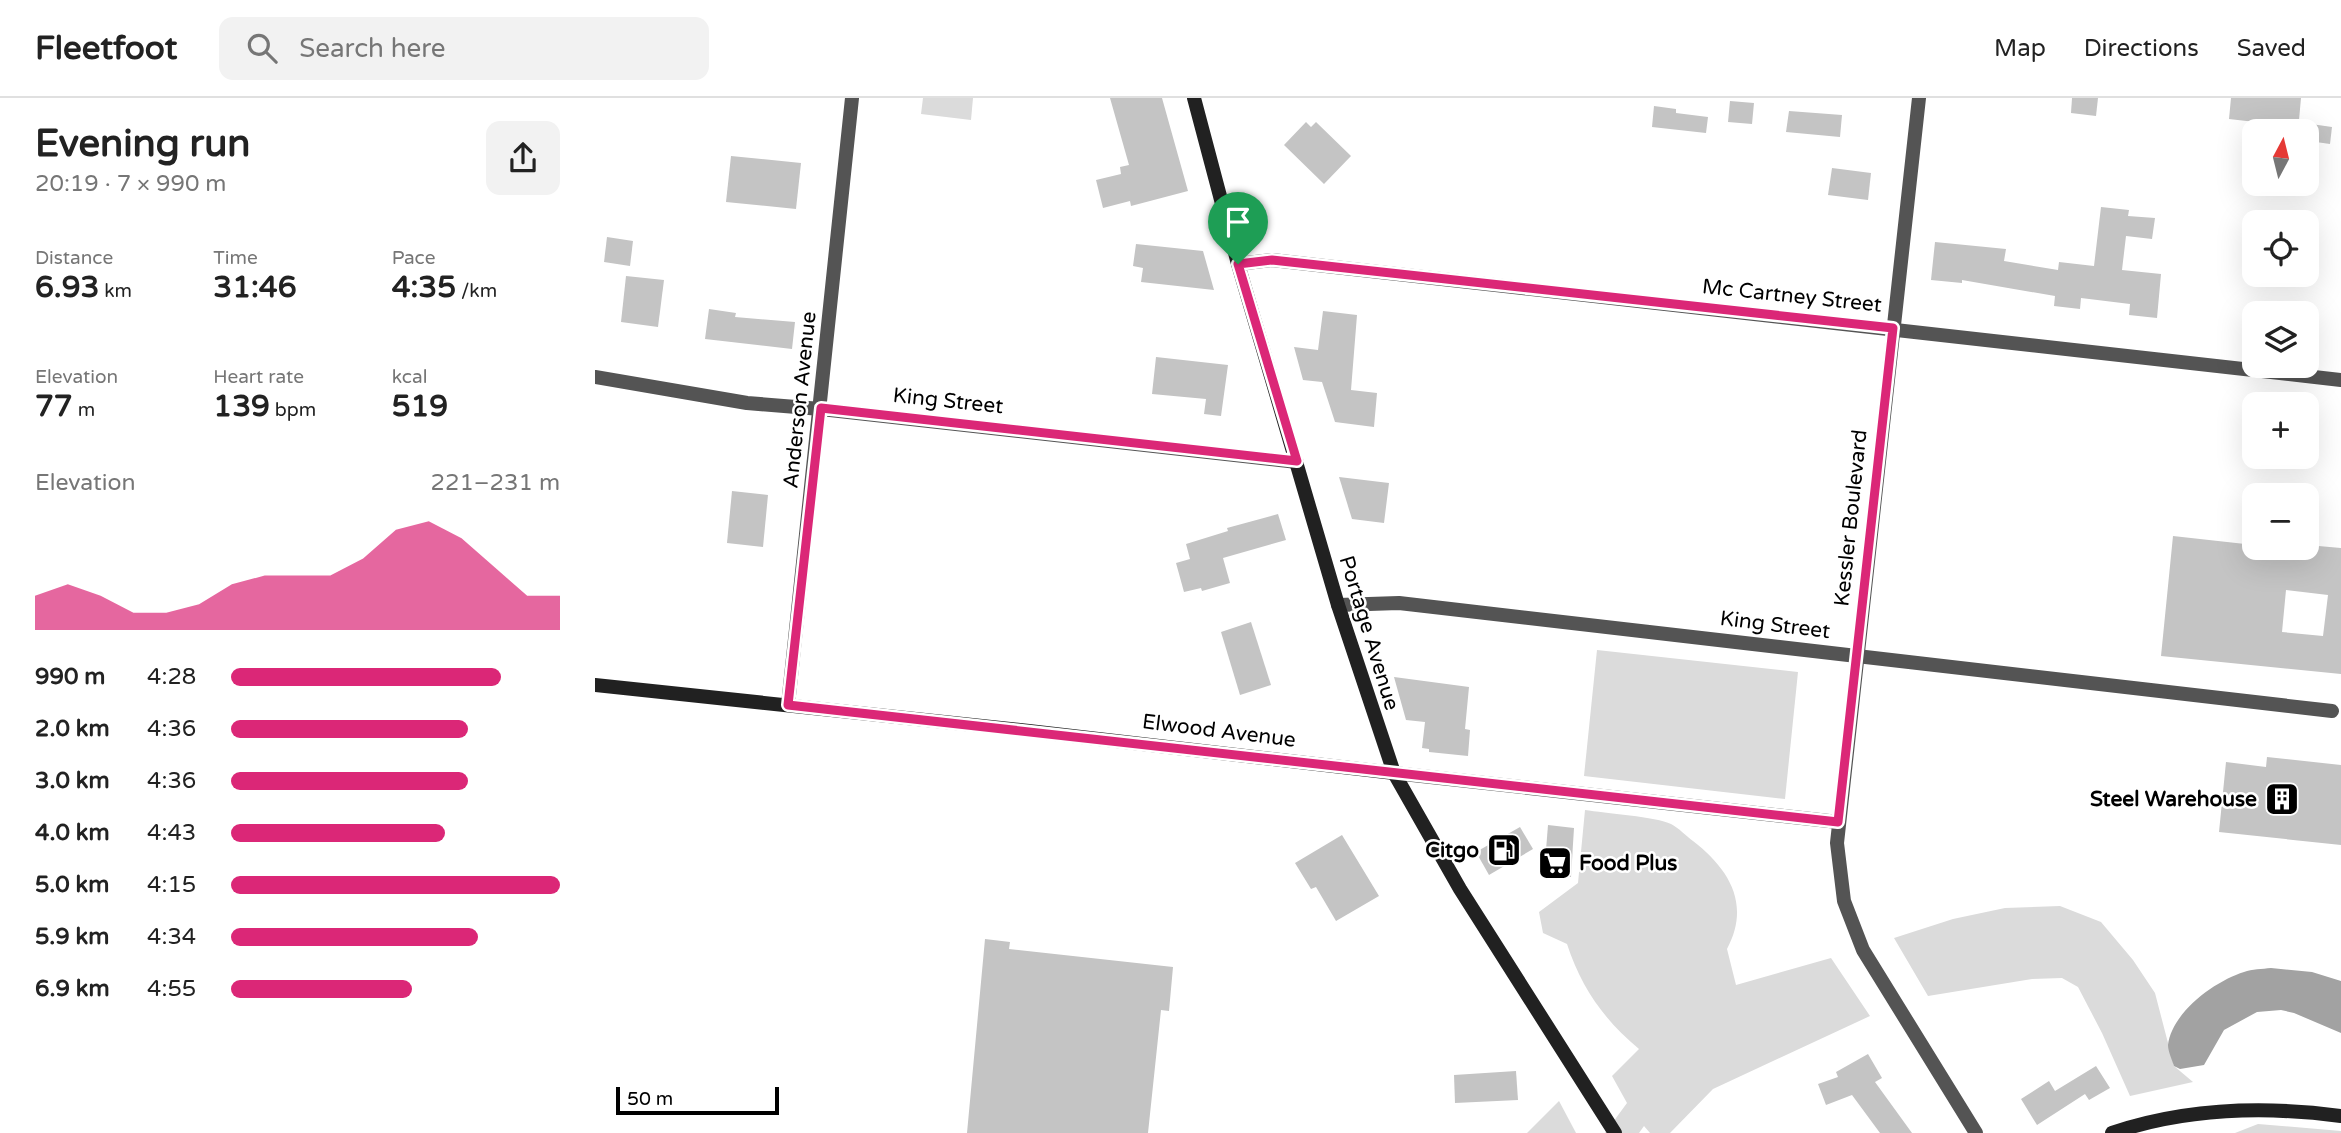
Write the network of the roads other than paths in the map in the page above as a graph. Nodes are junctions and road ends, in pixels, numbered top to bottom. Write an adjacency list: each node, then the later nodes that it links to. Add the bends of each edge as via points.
1 (852, 98): 8 (street, Anderson Avenue)
2 (1194, 98): 4 (main road, Portage Avenue)
3 (1919, 98): 5 (street, Kessler Boulevard)
4 (1238, 264): 5 (street, Mc Cartney Street, via 1272,260); 9 (main road, Portage Avenue)
5 (1893, 328): 7 (street, Mc Cartney Street); 11 (street, Kessler Boulevard)
6 (595, 377): 8 (street, King Street, via 747,403)
7 (2341, 380)
8 (821, 408): 9 (street, King Street); 13 (street, Anderson Avenue)
9 (1297, 461): 10 (main road, Portage Avenue)
10 (1338, 605): 11 (street, King Street, via 1399,603); 15 (main road, Portage Avenue)
11 (1857, 656): 14 (street, King Street); 16 (street, Kessler Boulevard)
12 (595, 685): 13 (main road, Elwood Avenue)
13 (788, 705): 15 (main road, Elwood Avenue)
14 (2332, 711)
15 (1394, 773): 16 (street, Elwood Avenue); 18 (main road, Portage Avenue, via 1460,888)
16 (1838, 822): 19 (street, Kessler Boulevard, via 1844,901 1863,950)
17 (2341, 1116): 20 (main road, via 2291,1110 2236,1111 2196,1114)
18 (1615, 1133)
19 (1976, 1133)
20 (2112, 1133)

